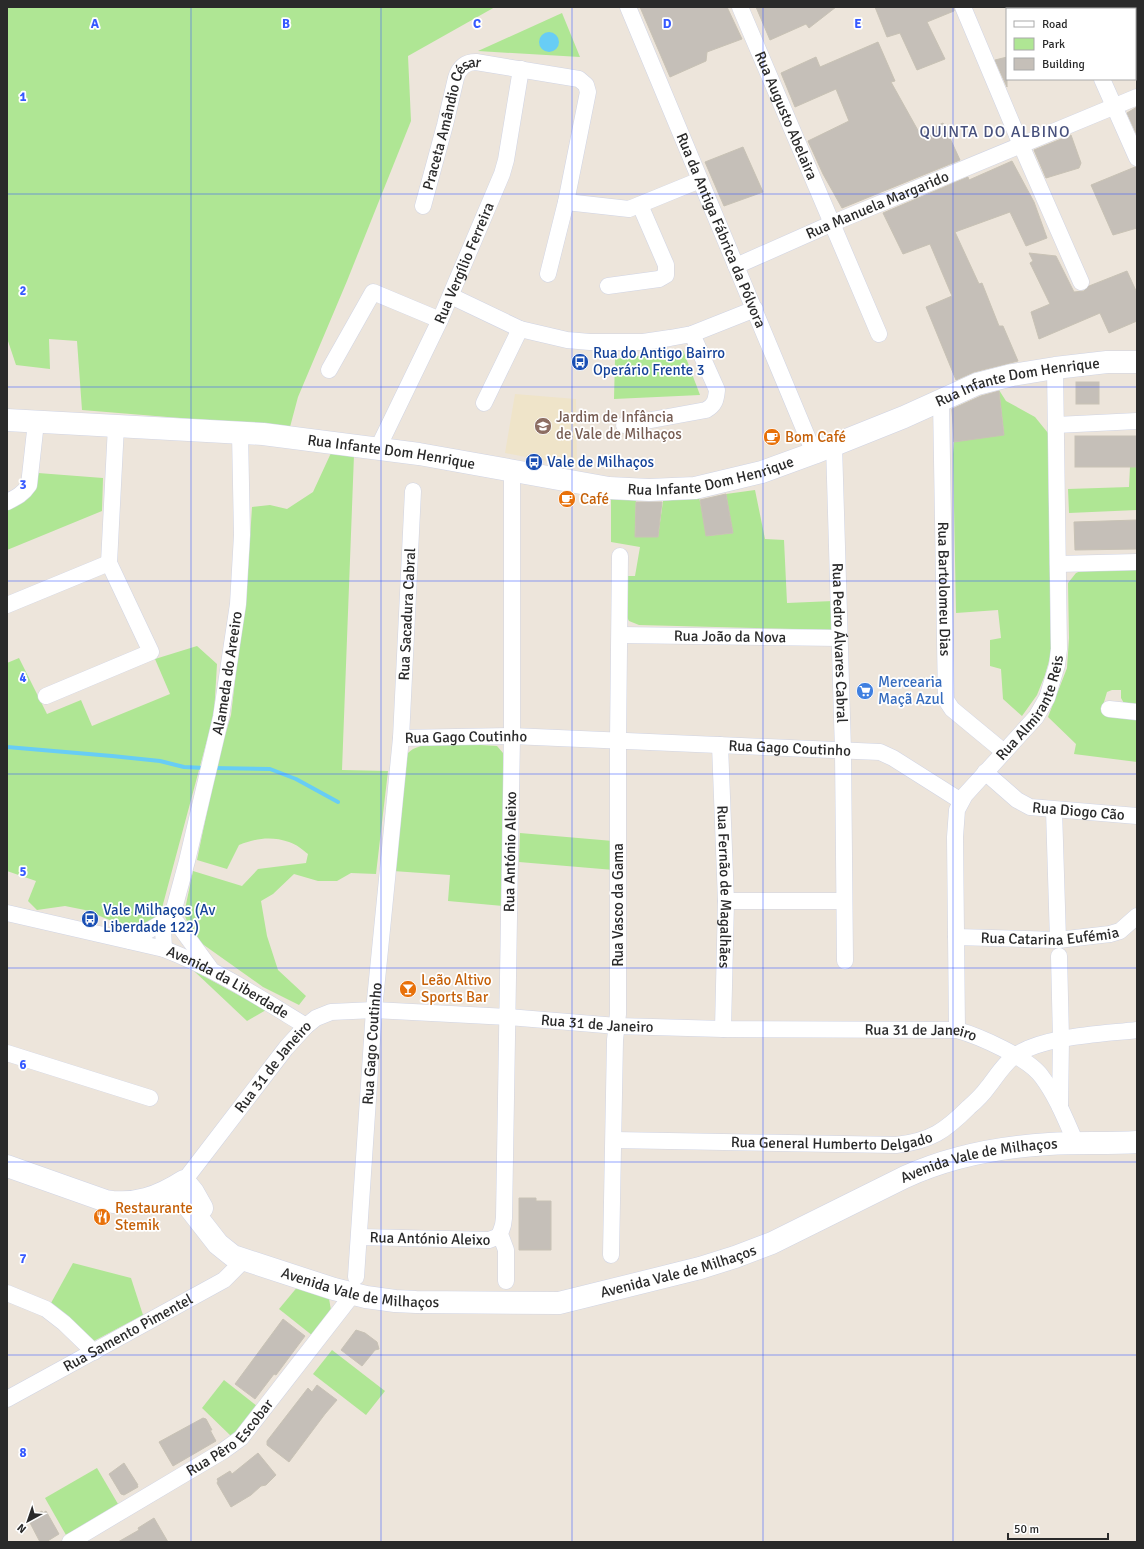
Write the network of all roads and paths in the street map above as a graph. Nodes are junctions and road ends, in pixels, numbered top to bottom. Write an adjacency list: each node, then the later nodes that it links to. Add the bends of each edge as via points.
1 (628, 7): 10 (street, Rua da Antiga Fábrica da Pólvora)
2 (740, 7): 14 (street, Rua Augusto Abelaira)
3 (963, 7): 8 (street)
4 (521, 69): 11 (street, Praceta Amândio César, via 576,78 584,82 588,90); 13 (street, Praceta Amândio César, via 476,62 468,63 458,72); 19 (street, Rua Vergílio Ferreira, via 504,168)
5 (1102, 80): 7 (street)
6 (1137, 97): 7 (street, Rua Manuela Margarido)
7 (1114, 107): 8 (street, Rua Manuela Margarido); 9 (street)
8 (1021, 145): 14 (street, Rua Manuela Margarido); 17 (street)
9 (1137, 158)
10 (700, 180): 12 (street); 15 (street, Rua da Antiga Fábrica da Pólvora)
11 (566, 202): 12 (street, via 629,209); 16 (street)
12 (640, 205): 18 (street, via 666,266 666,275 659,279)
13 (423, 206)
14 (833, 223): 15 (street, Rua Manuela Margarido); 24 (street, Rua Augusto Abelaira)
15 (736, 266): 20 (street, Rua da Antiga Fábrica da Pólvora)
16 (548, 274)
17 (1081, 282)
18 (608, 286)
19 (451, 296): 21 (street, Rua Vergílio Ferreira); 22 (street)
20 (755, 309): 23 (street); 38 (street, Rua da Antiga Fábrica da Pólvora)
21 (440, 320): 27 (street, via 373,292); 37 (street, Rua Vergílio Ferreira)
22 (520, 329): 23 (street, via 567,340 612,343 643,342); 29 (street)
23 (692, 334): 33 (street, via 717,390 712,406 706,410)
24 (879, 334)
25 (1137, 362): 26 (street, Rua Infante Dom Henrique, via 1106,362)
26 (1055, 368): 28 (street, Rua Infante Dom Henrique, via 977,384); 34 (street, Rua Almirante Reis)
27 (329, 370)
28 (941, 400): 38 (street, Rua Infante Dom Henrique); 57 (street, Rua Bartolomeu Dias, via 946,700 952,710)
29 (484, 403)
30 (7, 420): 32 (street, Rua Infante Dom Henrique)
31 (1137, 421): 34 (street)
32 (36, 422): 35 (street, Rua Infante Dom Henrique); 41 (street, via 29,485 19,496)
33 (624, 425)
34 (1056, 425): 45 (street, Rua Almirante Reis)
35 (116, 426): 36 (street, Rua Infante Dom Henrique); 44 (street)
36 (240, 433): 37 (street, Rua Infante Dom Henrique, via 289,436); 66 (street, Alameda do Areeiro, via 242,535 238,604 221,717)
37 (378, 448): 39 (street, Rua Infante Dom Henrique)
38 (824, 449): 39 (street, Rua Infante Dom Henrique, via 762,472 695,488 609,488); 48 (street, Rua Pedro Álvares Cabral)
39 (512, 470): 52 (street, Rua António Aleixo)
40 (413, 491): 53 (street, Rua Sacadura Cabral)
41 (7, 502)
42 (620, 556): 47 (street, Rua Vasco da Gama)
43 (1137, 562): 45 (street)
44 (109, 563): 46 (street); 49 (street, via 151,652)
45 (1058, 564): 57 (street, Rua Almirante Reis, via 1059,649 1054,679 1036,717)
46 (7, 605)
47 (620, 635): 48 (street, Rua João da Nova); 54 (street, Rua Vasco da Gama)
48 (840, 638): 56 (street, Rua Pedro Álvares Cabral)
49 (46, 696)
50 (1109, 709): 51 (street)
51 (1137, 712)
52 (512, 736): 53 (street, Rua Gago Coutinho); 54 (street, Rua Gago Coutinho); 75 (street, Rua António Aleixo)
53 (401, 738): 74 (street, Rua Gago Coutinho)
54 (618, 740): 55 (street, Rua Gago Coutinho); 77 (street, Rua Vasco da Gama)
55 (720, 745): 56 (street, Rua Gago Coutinho); 62 (street, Rua Fernão de Magalhães)
56 (843, 751): 59 (street, Rua Gago Coutinho, via 884,754); 63 (street, Rua Pedro Álvares Cabral)
57 (1004, 752): 58 (street, Rua Almirante Reis)
58 (985, 772): 59 (street, Rua Almirante Reis); 60 (street, Rua Diogo Cão, via 1022,804)
59 (961, 801): 67 (street, Rua Almirante Reis, via 955,820)
60 (1054, 810): 61 (street, Rua Diogo Cão); 68 (street)
61 (1137, 816)
62 (726, 901): 63 (street); 78 (street, Rua Fernão de Magalhães)
63 (844, 901): 72 (street, Rua Pedro Álvares Cabral)
64 (7, 913): 69 (street, Avenida da Liberdade)
65 (1137, 916): 68 (street, Rua Catarina Eufémia, via 1120,931)
66 (172, 917): 69 (street); 70 (street, Alameda do Areeiro, via 162,935); 73 (street)
67 (956, 937): 68 (street, Rua Catarina Eufémia); 79 (street, Rua Almirante Reis)
68 (1058, 940)
69 (130, 941): 70 (street, Avenida da Liberdade)
70 (164, 949): 73 (street, Avenida da Liberdade)
71 (1059, 956): 81 (street, Rua 31 de Janeiro)
72 (844, 961)
73 (212, 971): 76 (street, Avenida da Liberdade)
74 (374, 1010): 75 (street, Rua 31 de Janeiro); 76 (street, Rua 31 de Janeiro, via 332,1012 316,1018); 92 (street, Rua Gago Coutinho)
75 (508, 1017): 77 (street, Rua 31 de Janeiro); 91 (street, Rua António Aleixo, via 504,1218)
76 (306, 1026): 90 (street, Rua 31 de Janeiro)
77 (617, 1026): 78 (street, Rua 31 de Janeiro); 86 (street, Rua Vasco da Gama)
78 (723, 1029): 79 (street, Rua 31 de Janeiro)
79 (957, 1030): 83 (street, Rua 31 de Janeiro)
80 (1137, 1030): 81 (street)
81 (1061, 1039): 83 (street, via 1026,1049); 85 (street, Rua 31 de Janeiro)
82 (7, 1053): 84 (street)
83 (1014, 1056): 85 (street, Rua 31 de Janeiro, via 1042,1076); 86 (street, Rua General Humberto Delgado, via 986,1090 954,1122 928,1139 914,1143 896,1145)
84 (150, 1098)
85 (1060, 1108): 88 (street, Rua 31 de Janeiro)
86 (614, 1140): 93 (street, Rua Vasco da Gama)
87 (1137, 1142): 88 (street, Avenida Vale de Milhaços)
88 (1076, 1143): 96 (street, Avenida Vale de Milhaços, via 995,1150 957,1157 905,1177 752,1251 700,1268 575,1300 544,1304 416,1302 387,1300)
89 (7, 1166): 90 (street, via 106,1201 143,1200)
90 (176, 1186): 94 (street, Avenida Vale de Milhaços, via 186,1203 225,1251)
91 (500, 1234): 92 (street, Rua António Aleixo, via 489,1240); 95 (street, Rua António Aleixo, via 506,1250)
92 (359, 1236): 96 (street, Rua Gago Coutinho)
93 (611, 1255)
94 (244, 1260): 96 (street, Avenida Vale de Milhaços); 98 (street, Rua Samento Pimentel, via 224,1280)
95 (506, 1281)
96 (355, 1285): 100 (street, Rua Pêro Escobar, via 241,1438)
97 (7, 1293): 98 (street, via 46,1309)
98 (94, 1352): 99 (street, Rua Samento Pimentel)
99 (7, 1399)
100 (70, 1542)

